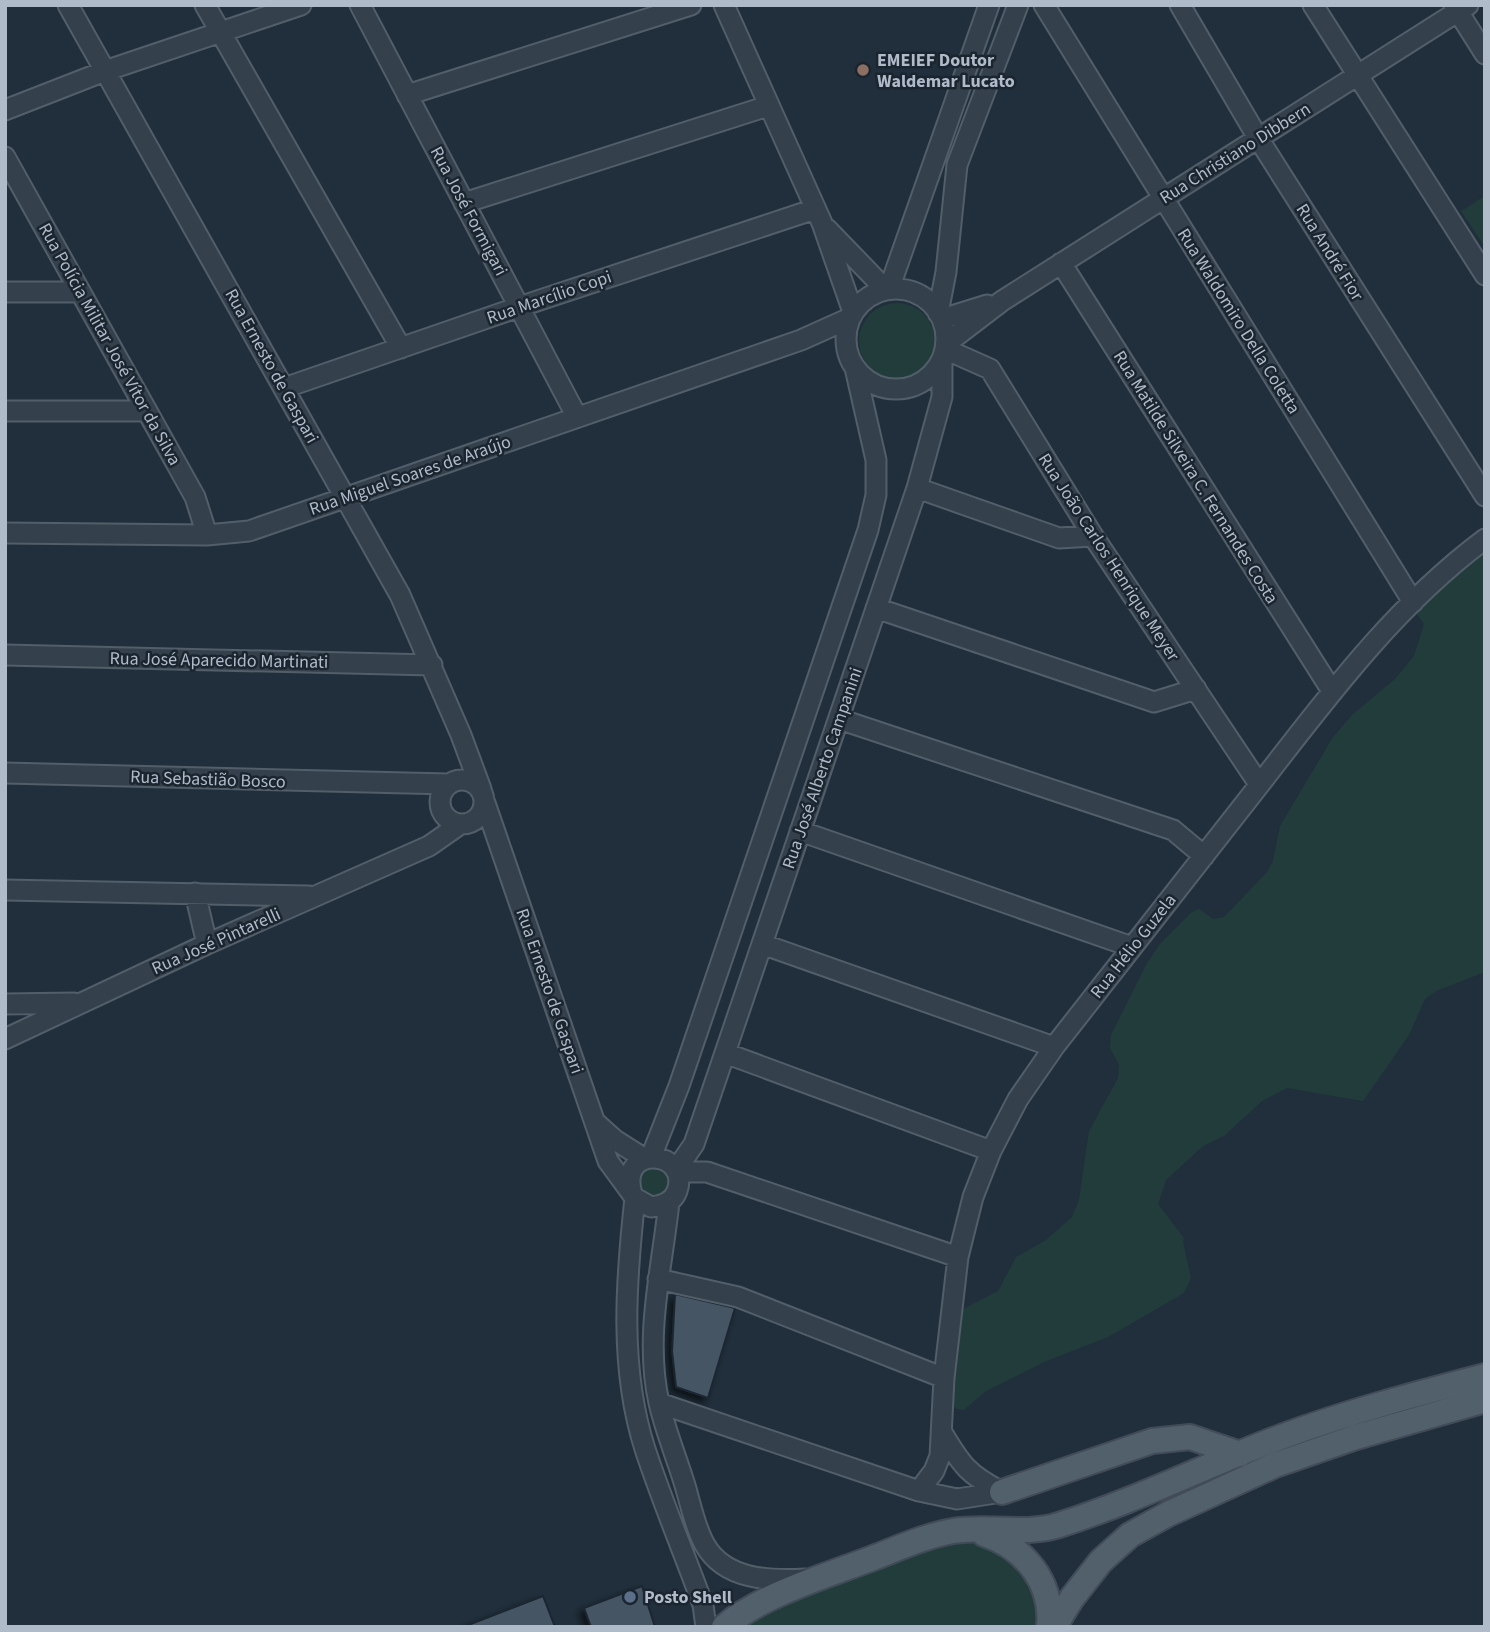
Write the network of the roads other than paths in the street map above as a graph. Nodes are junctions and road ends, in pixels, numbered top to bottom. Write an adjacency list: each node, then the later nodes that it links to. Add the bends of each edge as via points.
1 (68, 5): 15 (street, Rua Ernesto de Gaspari)
2 (205, 5): 13 (street)
3 (301, 5): 13 (street)
4 (360, 5): 17 (street, Rua José Formigari)
5 (691, 5): 17 (street)
6 (724, 5): 18 (street)
7 (989, 5): 28 (street)
8 (1018, 5): 34 (street, via 957,165)
9 (1044, 5): 23 (street, Rua Waldomiro Della Coletta)
10 (1180, 5): 20 (street, Rua André Fior)
11 (1313, 5): 16 (street)
12 (1460, 7): 14 (street); 16 (street, Rua Christiano Dibbern)
13 (220, 32): 15 (street); 36 (street)
14 (1485, 54)
15 (105, 71): 19 (street); 39 (street, Rua Ernesto de Gaspari)
16 (1357, 75): 20 (street, Rua Christiano Dibbern); 27 (street)
17 (407, 95): 24 (street, Rua José Formigari)
18 (768, 106): 24 (street); 25 (street)
19 (5, 110)
20 (1258, 138): 23 (street, Rua Christiano Dibbern); 44 (street, Rua André Fior)
21 (5, 157): 22 (street, Rua Polícia Militar José Vítor da Silva)
22 (11, 178): 30 (street, Rua Polícia Militar José Vítor da Silva)
23 (1163, 198): 26 (street, Rua Christiano Dibbern); 50 (street, Rua Waldomiro Della Coletta)
24 (464, 203): 32 (street, Rua José Formigari)
25 (818, 216): 28 (street); 32 (street, Rua Marcílio Copi); 33 (street)
26 (1061, 263): 31 (street, Rua Christiano Dibbern); 55 (street, Rua Matilde Silveira C. Fernandes Costa)
27 (1485, 275)
28 (888, 290): 33 (street, via 873,294); 34 (street, via 908,291 925,299)
29 (5, 292): 30 (street)
30 (80, 292): 41 (street, Rua Polícia Militar José Vítor da Silva)
31 (1002, 301): 34 (street, Rua Christiano Dibbern); 37 (street, Rua Christiano Dibbern)
32 (519, 307): 36 (street, Rua Marcílio Copi); 42 (street, Rua José Formigari)
33 (852, 315): 35 (street, Rua Miguel Soares de Araújo); 38 (street, via 846,339)
34 (940, 316): 37 (street)
35 (802, 340): 38 (street, via 832,346); 42 (street, Rua Miguel Soares de Araújo)
36 (401, 348): 39 (street, Rua Marcílio Copi)
37 (944, 350): 38 (street, via 932,374 901,389 883,388 867,380); 43 (street, Rua José Alberto Campanini, via 942,397); 48 (street, Rua João Carlos Henrique Meyer, via 990,369)
38 (853, 364): 79 (street, Rua José Alberto Campanini, via 876,460 876,495 868,530 678,1086)
39 (284, 388): 45 (street, Rua Ernesto de Gaspari)
40 (5, 411): 41 (street)
41 (147, 411): 47 (street, Rua Polícia Militar José Vítor da Silva, via 195,497)
42 (577, 417): 45 (street, Rua Miguel Soares de Araújo)
43 (917, 488): 48 (street, via 1059,538); 51 (street, Rua José Alberto Campanini)
44 (1485, 496)
45 (346, 497): 47 (street, Rua Miguel Soares de Araújo, via 249,531); 53 (street, Rua Ernesto de Gaspari)
46 (5, 533): 47 (street, Rua Miguel Soares de Araújo)
47 (206, 535)
48 (1093, 536): 54 (street, Rua João Carlos Henrique Meyer)
49 (1485, 539): 50 (street, Rua Hélio Guzela)
50 (1413, 602): 55 (street, Rua Hélio Guzela)
51 (876, 608): 54 (street, via 1154,702); 56 (street, Rua José Alberto Campanini)
52 (5, 655): 53 (street, Rua José Aparecido Martinati)
53 (432, 665): 57 (street, Rua Ernesto de Gaspari)
54 (1196, 689): 59 (street, Rua João Carlos Henrique Meyer)
55 (1332, 691): 59 (street, Rua Hélio Guzela)
56 (839, 719): 63 (street, Rua José Alberto Campanini); 64 (street, via 1173,831)
57 (461, 735): 60 (street, Rua Ernesto de Gaspari); 61 (street, Rua Ernesto de Gaspari)
58 (5, 773): 60 (street, Rua Sebastião Bosco)
59 (1259, 784): 64 (street, Rua Hélio Guzela)
60 (449, 786): 61 (street, via 470,781); 62 (street, via 440,805)
61 (483, 796): 62 (street, via 480,816); 65 (street, Rua Ernesto de Gaspari)
62 (458, 822): 65 (street, Rua Ernesto de Gaspari); 68 (street, Rua José Pintarelli, via 429,846)
63 (800, 831): 70 (street, Rua José Alberto Campanini); 71 (street)
64 (1203, 856): 71 (street, Rua Hélio Guzela)
65 (505, 861): 77 (street, Rua Ernesto de Gaspari)
66 (5, 890): 67 (street)
67 (195, 894): 68 (street); 69 (street)
68 (317, 896): 69 (street, Rua José Pintarelli)
69 (207, 944): 72 (street, Rua José Pintarelli)
70 (762, 944): 75 (street); 76 (street, Rua José Alberto Campanini)
71 (1132, 947): 75 (street, Rua Hélio Guzela)
72 (80, 1002): 73 (street); 74 (street, Rua José Pintarelli)
73 (5, 1004)
74 (5, 1039)
75 (1054, 1047): 78 (street, Rua Hélio Guzela, via 1018,1099)
76 (725, 1053): 78 (street); 80 (street, Rua José Alberto Campanini, via 694,1144)
77 (594, 1121): 79 (street); 81 (street, Rua Ernesto de Gaspari, via 608,1161)
78 (991, 1151): 83 (street, Rua Hélio Guzela, via 973,1197)
79 (648, 1158): 80 (street, via 669,1162); 81 (street, via 631,1173)
80 (676, 1171): 82 (street, via 679,1184); 83 (street, via 707,1172)
81 (634, 1196): 82 (street, via 651,1207); 95 (street, via 627,1309 635,1405 645,1447 703,1605)
82 (668, 1202): 84 (street)
83 (958, 1257): 86 (street, Rua Hélio Guzela)
84 (658, 1279): 86 (street, via 738,1297); 88 (street, via 653,1354)
85 (1485, 1376): 90 (main road, via 1378,1404)
86 (944, 1378): 89 (street, Rua Hélio Guzela)
87 (1485, 1400): 97 (main road, via 1275,1465 1168,1514 1129,1535 1101,1561)
88 (659, 1403): 91 (street); 94 (street, via 705,1546 720,1562 745,1576 772,1581)
89 (943, 1434): 91 (street, Rua Hélio Guzela, via 934,1471); 92 (street, via 960,1463)
90 (1240, 1454): 92 (main road, via 1190,1437 1152,1441); 93 (main road, via 1055,1526)
91 (919, 1492): 92 (street, via 957,1499)
92 (1002, 1492)
93 (973, 1530): 94 (main road, via 933,1535); 97 (main road, via 1009,1545 1026,1558 1042,1579)
94 (820, 1578): 96 (main road, via 749,1608)
95 (706, 1627)
96 (724, 1627)
97 (1052, 1627)

